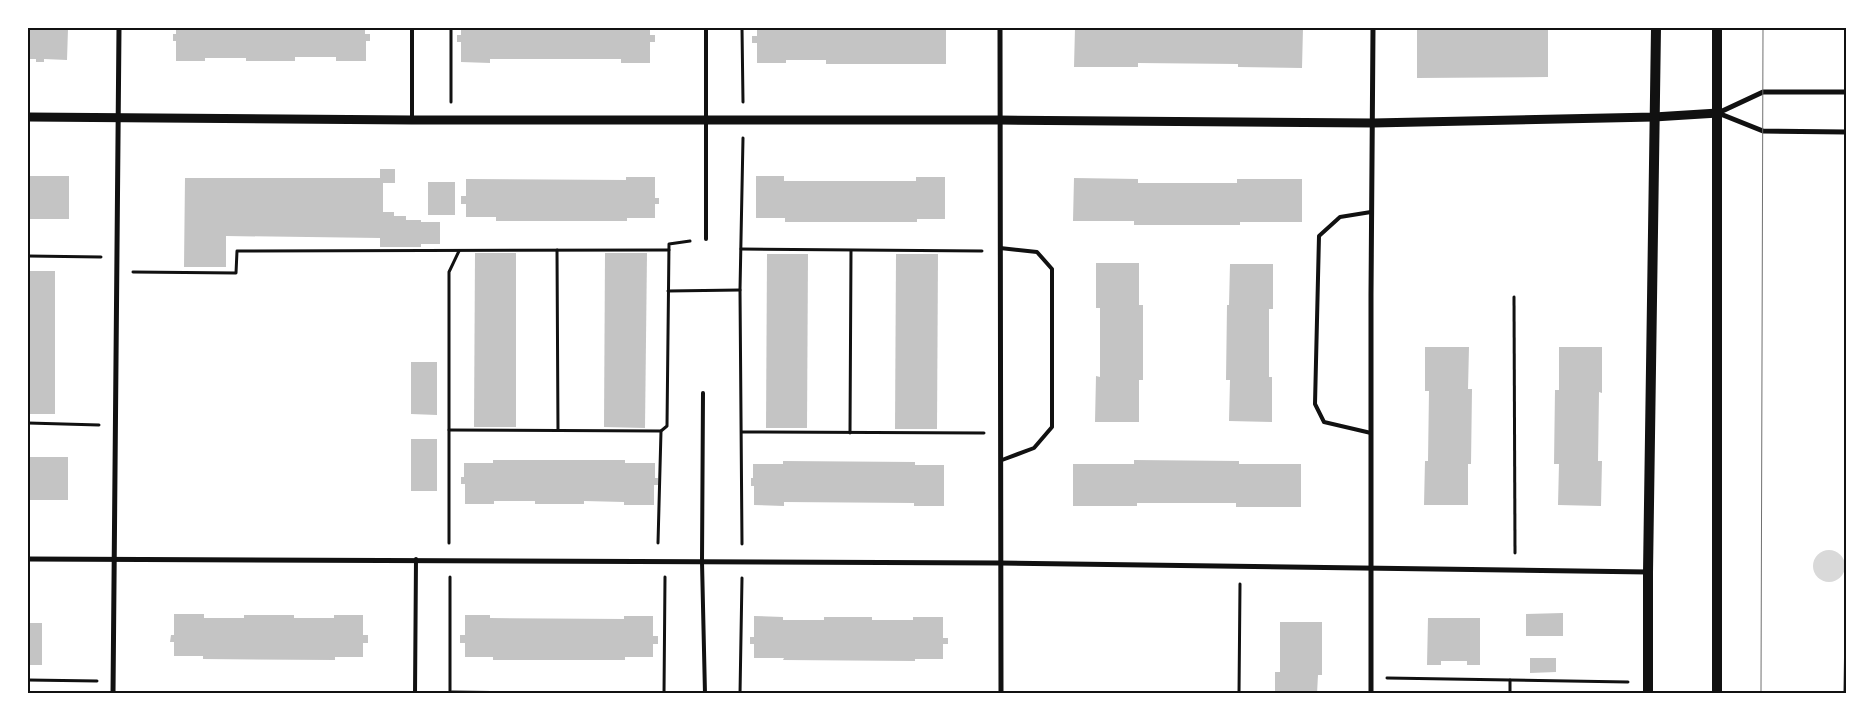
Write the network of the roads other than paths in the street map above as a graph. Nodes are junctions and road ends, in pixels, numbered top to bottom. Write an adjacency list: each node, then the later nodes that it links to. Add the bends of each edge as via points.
1 (119, 28): 11 (street)
2 (412, 28): 14 (lane)
3 (706, 28): 13 (lane)
4 (1000, 28): 15 (street)
5 (1373, 28): 16 (street)
6 (1656, 28): 12 (main road)
7 (1717, 28): 9 (main road)
8 (1846, 92): 9 (street, via 1763,92)
9 (1718, 113): 12 (street); 17 (street, via 1763,131); 37 (main road)
10 (28, 117): 11 (street)
11 (118, 117): 14 (street); 24 (street)
12 (1654, 117): 16 (street); 30 (main road)
13 (705, 118): 14 (street); 15 (street); 19 (lane)
14 (412, 120)
15 (999, 120): 16 (street); 20 (street)
16 (1373, 123): 18 (street)
17 (1846, 132)
18 (1371, 212): 22 (street); 22 (lane, via 1340,218 1319,236 1315,404 1324,422)
19 (706, 239)
20 (1000, 250): 23 (street); 23 (lane, via 1037,252 1052,269 1052,427 1034,448)
21 (703, 393): 27 (lane)
22 (1371, 433): 29 (street)
23 (1002, 460): 28 (street)
24 (114, 558): 25 (street); 26 (street); 31 (street)
25 (28, 559)
26 (416, 559): 27 (street); 32 (lane)
27 (702, 562): 28 (street); 33 (lane)
28 (1000, 563): 29 (street); 34 (street)
29 (1372, 569): 30 (street); 35 (street)
30 (1648, 572): 36 (main road)
31 (113, 694)
32 (415, 694)
33 (705, 694)
34 (1001, 694)
35 (1371, 694)
36 (1648, 694)
37 (1717, 694)

